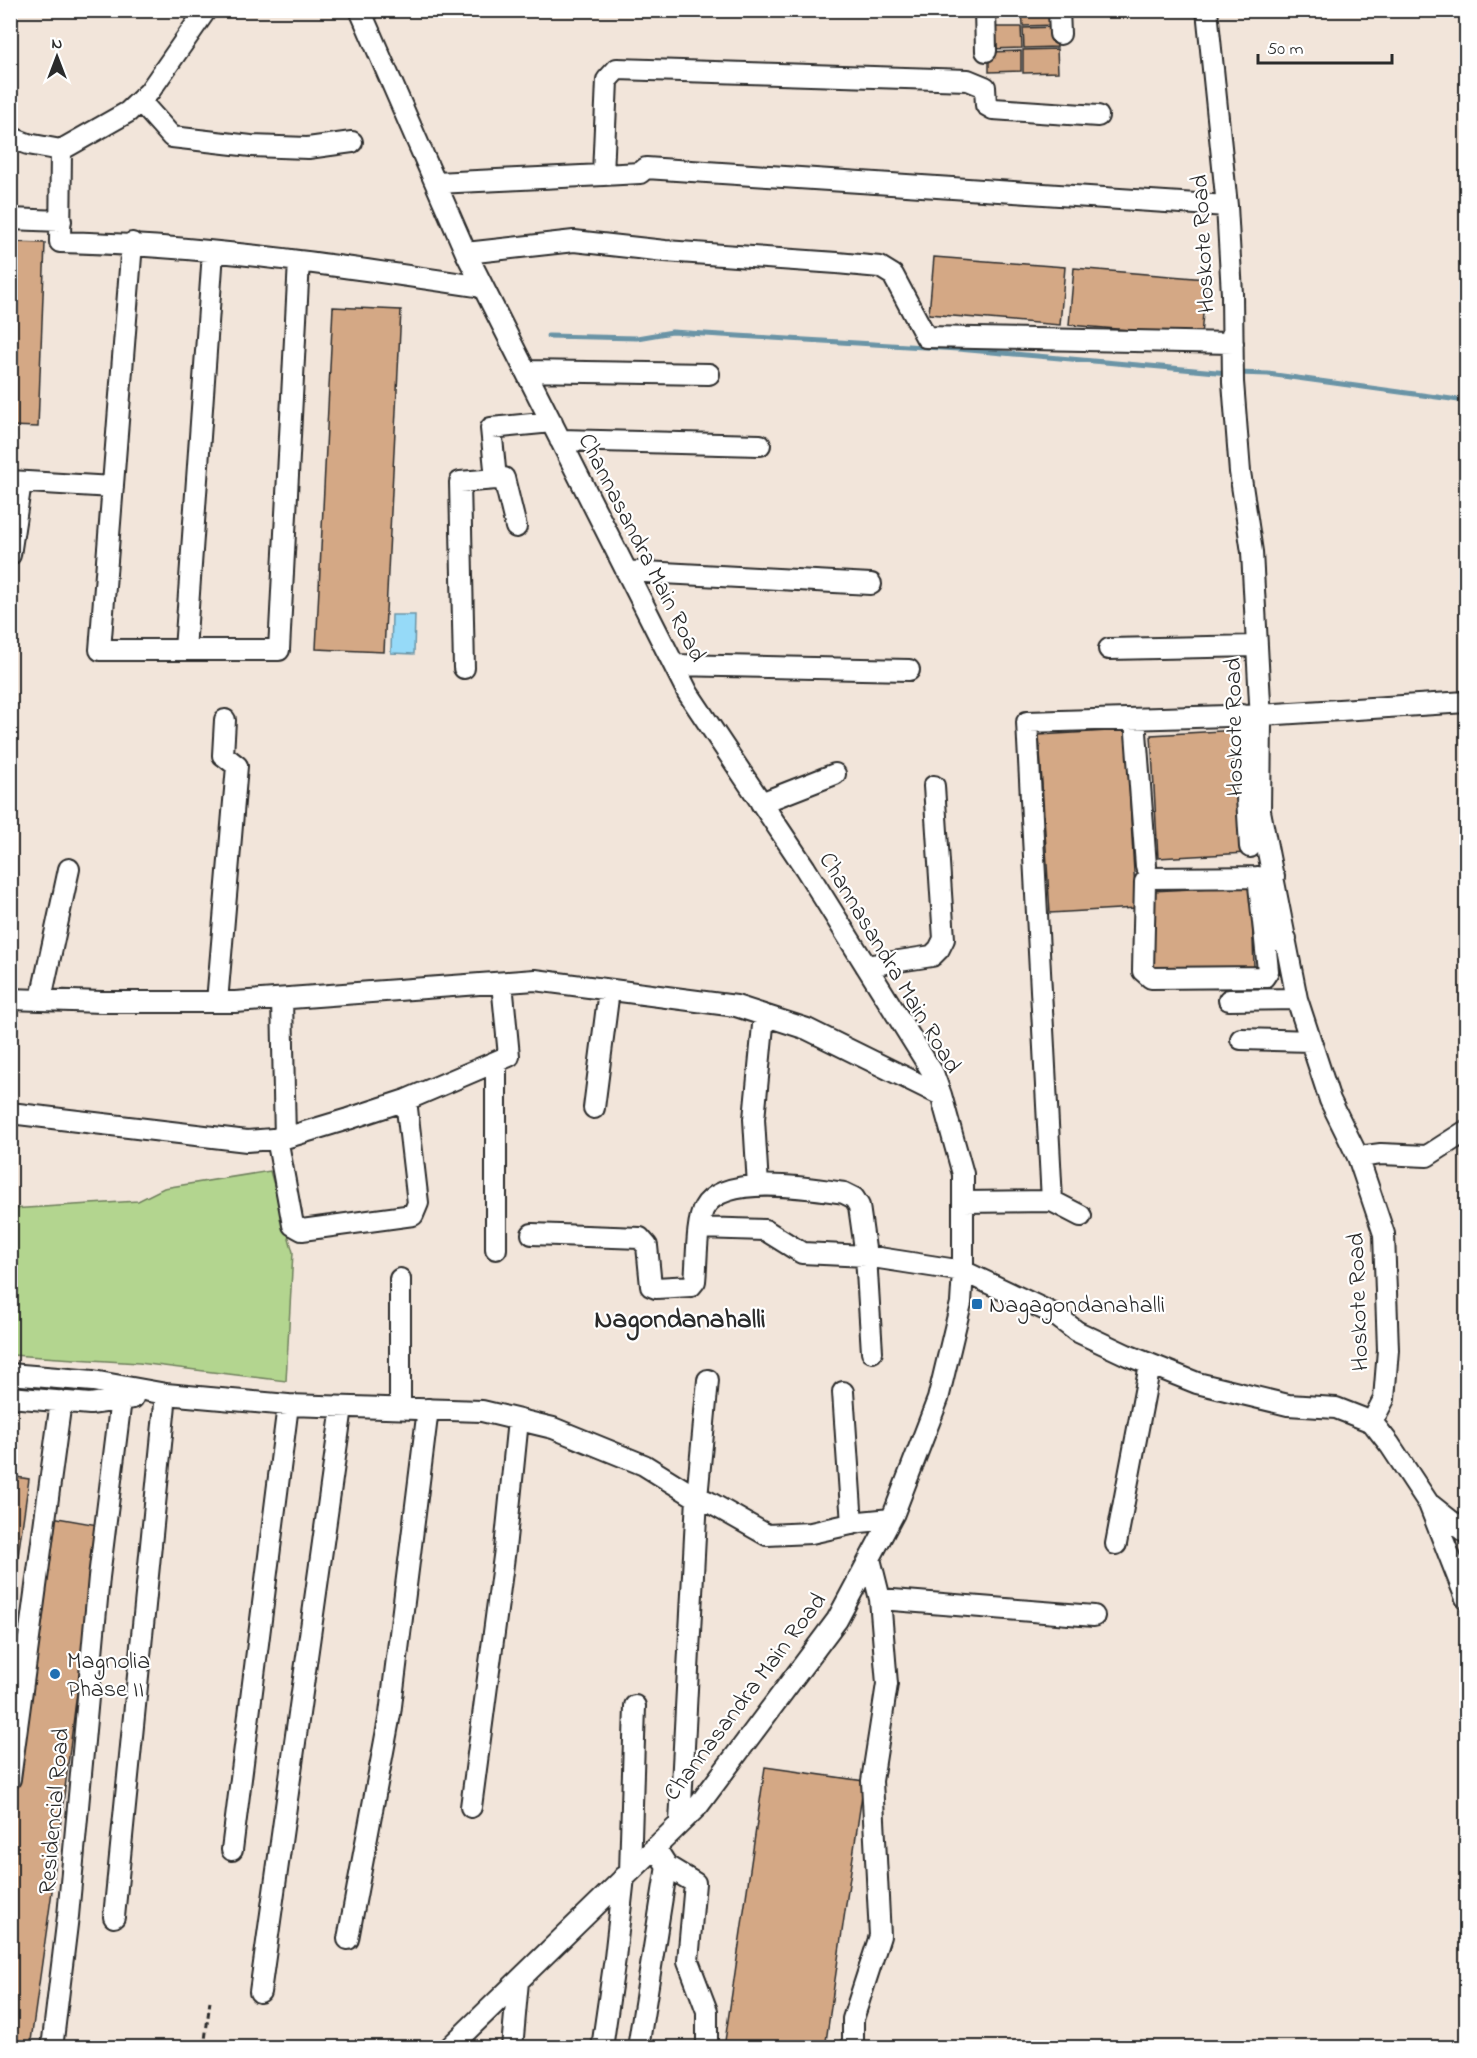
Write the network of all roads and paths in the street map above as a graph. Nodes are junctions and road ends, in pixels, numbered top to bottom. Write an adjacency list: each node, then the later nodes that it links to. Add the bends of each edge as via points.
1 (206, 10): 8 (street)
2 (360, 10): 14 (street, Channasandra Main Road)
3 (985, 10): 7 (street)
4 (1059, 10): 6 (street)
5 (1207, 10): 15 (street, Hoskote Road)
6 (1060, 34)
7 (986, 51)
8 (140, 101): 11 (street, via 172,137 309,148); 12 (street, via 128,112)
9 (1098, 116): 13 (street, via 993,109 986,105 985,87 968,80 617,69 607,80)
10 (10, 137): 12 (street)
11 (352, 142)
12 (61, 150): 17 (street)
13 (603, 175): 14 (street); 15 (street, via 640,173 646,168)
14 (436, 183): 20 (street, Channasandra Main Road)
15 (1227, 206): 23 (street, Hoskote Road)
16 (10, 219): 17 (street)
17 (61, 221): 18 (street, via 60,242)
18 (132, 243): 19 (street); 30 (street)
19 (213, 252): 21 (street); 37 (street)
20 (466, 253): 22 (street, Channasandra Main Road); 23 (street, via 574,241 880,267 893,274 926,337)
21 (299, 261): 22 (street); 37 (street, via 279,650)
22 (483, 287): 24 (street, Channasandra Main Road)
23 (1233, 343): 35 (street, Hoskote Road, via 1240,472 1252,552)
24 (526, 371): 25 (street); 26 (street, Channasandra Main Road)
25 (709, 375)
26 (556, 431): 27 (street); 28 (street, via 491,428); 33 (street, Channasandra Main Road)
27 (760, 445)
28 (496, 479): 31 (street, via 504,478); 39 (street, via 460,482)
29 (16, 482): 30 (street); 32 (street)
30 (113, 487): 37 (street, via 100,650)
31 (516, 527)
32 (10, 555)
33 (626, 570): 34 (street); 38 (street, Channasandra Main Road)
34 (871, 584)
35 (1257, 646): 36 (street); 42 (street, Hoskote Road)
36 (1109, 649)
37 (185, 650)
38 (674, 665): 40 (street); 47 (street, Channasandra Main Road, via 688,693)
39 (464, 668)
40 (909, 670)
41 (1467, 702): 42 (street)
42 (1251, 715): 43 (street); 48 (street); 51 (street, Hoskote Road)
43 (1135, 719): 49 (street); 75 (street, via 1028,722)
44 (225, 720): 62 (street, via 223,755 237,766)
45 (835, 774): 47 (street)
46 (934, 786): 54 (street, via 944,939 932,956)
47 (761, 802): 54 (street, Channasandra Main Road)
48 (1250, 847)
49 (1146, 866)
50 (69, 869): 58 (street)
51 (1266, 877): 52 (street, Hoskote Road); 53 (street); 53 (street, via 1148,878 1143,971 1151,978 1264,977 1268,971)
52 (1286, 939): 53 (street); 60 (street, Hoskote Road)
53 (1265, 940)
54 (866, 966): 67 (street, Channasandra Main Road, via 933,1073)
55 (502, 983): 56 (street, via 535,980); 59 (street); 66 (street, via 508,1056)
56 (609, 990): 63 (street, via 736,1006); 69 (street)
57 (10, 999): 58 (street)
58 (41, 999): 62 (street)
59 (282, 999): 62 (street); 72 (street)
60 (1297, 999): 61 (street); 65 (street, Hoskote Road)
61 (1229, 1000)
62 (217, 1002)
63 (764, 1016): 67 (street, via 807,1029); 74 (street, via 753,1119)
64 (1241, 1039): 65 (street)
65 (1311, 1041): 73 (street, Hoskote Road, via 1330,1100)
66 (496, 1062): 68 (street); 80 (street)
67 (941, 1095): 76 (street, Channasandra Main Road, via 963,1174)
68 (406, 1100): 72 (street); 72 (street, via 418,1203 412,1215 302,1230 292,1225)
69 (594, 1108)
70 (10, 1113): 72 (street, via 247,1141)
71 (1467, 1131): 73 (street, via 1427,1156)
72 (281, 1138)
73 (1358, 1157): 98 (street, Hoskote Road, via 1384,1234 1388,1350 1384,1400)
74 (758, 1186): 78 (street, via 722,1191 709,1200 702,1210); 81 (street, via 812,1188 844,1192 854,1198 859,1206)
75 (1052, 1201): 76 (street); 77 (street)
76 (963, 1202): 82 (street, Channasandra Main Road)
77 (1081, 1216)
78 (700, 1228): 79 (street, via 692,1286 656,1288 651,1286 647,1246 640,1238); 81 (street, via 759,1229 799,1253)
79 (532, 1234)
80 (496, 1249)
81 (866, 1256): 82 (street); 84 (street)
82 (963, 1270): 85 (street, via 1054,1314 1076,1331); 101 (street, Channasandra Main Road, via 961,1303 939,1400)
83 (399, 1279): 95 (street)
84 (872, 1352)
85 (1150, 1365): 98 (street, via 1197,1383 1288,1405 1336,1408); 104 (street)
86 (10, 1374): 89 (street, via 93,1381)
87 (708, 1380): 99 (street)
88 (843, 1392): 102 (street)
89 (166, 1394): 91 (street); 93 (street); 118 (street)
90 (10, 1397): 92 (street)
91 (121, 1400): 92 (street, via 90,1404); 123 (street, Residencial Road, via 99,1577)
92 (57, 1401): 109 (street, via 38,1494); 111 (street, Residencial Road)
93 (288, 1405): 94 (street); 115 (street)
94 (342, 1407): 95 (street); 121 (street)
95 (399, 1408): 96 (street)
96 (428, 1409): 97 (street, via 482,1411); 119 (street, via 390,1714)
97 (518, 1420): 99 (street, via 553,1428 644,1465); 112 (street)
98 (1372, 1422): 100 (street)
99 (697, 1498): 102 (street, via 767,1534 812,1533); 113 (street)
100 (1429, 1504): 103 (street); 107 (street)
101 (891, 1519): 102 (street); 105 (street, Channasandra Main Road)
102 (852, 1524)
103 (1467, 1533)
104 (1116, 1544)
105 (870, 1559): 106 (street); 113 (street, Channasandra Main Road, via 837,1620 698,1806)
106 (880, 1599): 108 (street); 130 (street, via 887,1684 872,1781 880,1936 853,2019)
107 (1467, 1599)
108 (1094, 1616)
109 (10, 1688)
110 (635, 1706): 117 (street)
111 (10, 1779)
112 (471, 1807)
113 (680, 1823): 114 (street, Channasandra Main Road)
114 (655, 1847): 116 (street); 117 (street, Channasandra Main Road)
115 (232, 1850)
116 (667, 1866): 128 (street); 129 (street, via 695,1883 688,1961 707,2011)
117 (627, 1875): 120 (street, Channasandra Main Road); 127 (street)
118 (114, 1917)
119 (348, 1939)
120 (518, 1981): 125 (street, Channasandra Main Road); 126 (street)
121 (260, 1992)
122 (210, 2001): 124 (path)
123 (52, 2048)
124 (204, 2048)
125 (449, 2048)
126 (512, 2048)
127 (602, 2048)
128 (638, 2048)
129 (707, 2048)
130 (853, 2048)

